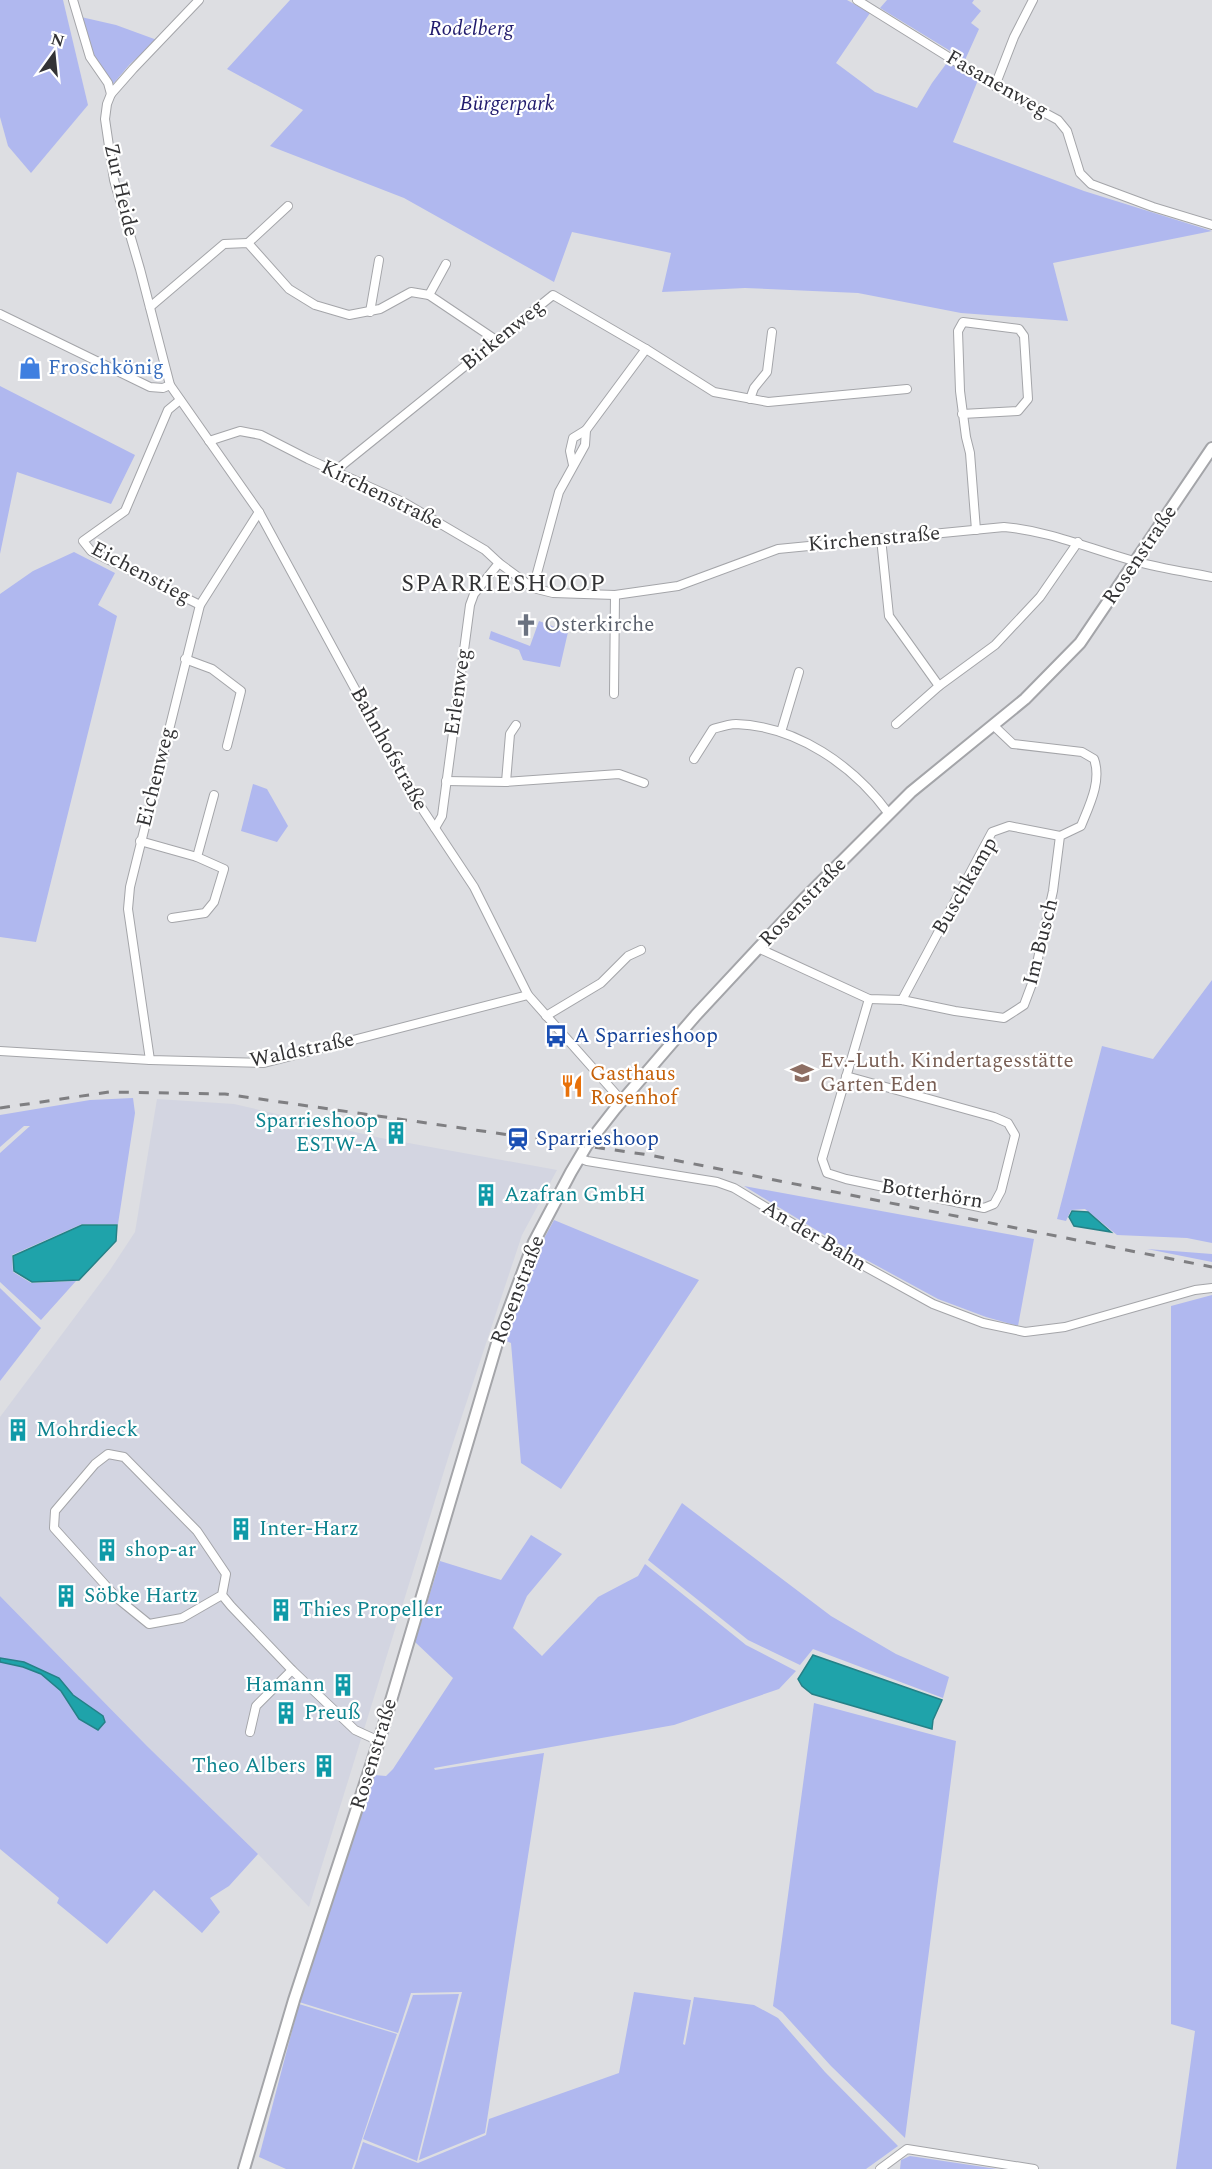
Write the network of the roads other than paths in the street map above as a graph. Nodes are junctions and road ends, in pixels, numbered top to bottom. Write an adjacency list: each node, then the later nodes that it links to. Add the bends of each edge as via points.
1 (73, 0): 6 (street, via 90,57)
2 (199, 0): 6 (street)
3 (857, 0): 5 (street, Fasanenweg)
4 (1033, 0): 5 (street)
5 (995, 86): 8 (street, Fasanenweg, via 1058,120 1067,131 1080,173 1091,184)
6 (111, 94): 13 (street, Zur Heide, via 105,119 114,180)
7 (288, 206): 9 (street)
8 (1212, 225)
9 (248, 243): 13 (street, via 224,244); 14 (street, via 289,289 315,305 349,315)
10 (379, 260): 14 (street)
11 (446, 264): 12 (street)
12 (429, 295): 14 (street, via 411,292); 17 (street)
13 (150, 307): 19 (street, Zur Heide)
14 (370, 312)
15 (0, 314): 19 (street, via 150,387)
16 (772, 332): 21 (street, via 767,372)
17 (496, 340): 18 (street, Birkenweg, via 553,295); 28 (street, Birkenweg)
18 (646, 349): 21 (street, Birkenweg, via 714,392); 24 (street)
19 (170, 385): 22 (street, Bahnhofstraße)
20 (907, 389): 21 (street, Birkenweg, via 768,402)
21 (750, 399)
22 (180, 400): 25 (street, Bahnhofstraße); 38 (street, Eichenstieg, via 168,410 125,511 83,541 91,551)
23 (962, 414): 23 (street, via 958,331 963,322 1019,329 1024,336 1028,399 1024,406 1018,411); 30 (street, via 970,453)
24 (586, 430): 27 (street, via 585,445); 27 (street, via 573,438)
25 (209, 441): 28 (street, Kirchenstraße, via 240,431 261,435); 29 (street, Bahnhofstraße)
26 (1212, 448): 33 (main road, Rosenstraße)
27 (573, 465): 36 (street, via 559,492)
28 (335, 471): 34 (street, Kirchenstraße, via 405,503 485,550)
29 (259, 512): 38 (street, Eichenweg); 54 (street, Bahnhofstraße, via 411,792)
30 (976, 530): 31 (street, Kirchenstraße); 32 (street, Kirchenstraße, via 1030,529)
31 (881, 538): 37 (street, Kirchenstraße, via 778,549 678,586); 41 (street, via 890,616)
32 (1078, 542): 33 (street, Kirchenstraße); 41 (street, via 1040,597 995,645)
33 (1136, 562): 35 (street, Kirchenstraße); 45 (main road, Rosenstraße, via 1080,643 1025,699)
34 (499, 563): 36 (street, Kirchenstraße); 49 (street, Erlenweg, via 470,605)
35 (1212, 577)
36 (533, 588): 37 (street, Kirchenstraße, via 553,593)
37 (615, 595): 42 (street)
38 (200, 605): 39 (street, Eichenweg)
39 (186, 659): 47 (street, via 212,669 241,691); 56 (street, Eichenweg)
40 (799, 672): 46 (street)
41 (939, 686): 43 (street)
42 (614, 694)
43 (896, 724)
44 (516, 725): 50 (street, via 510,734)
45 (993, 725): 53 (main road, Rosenstraße); 55 (street, via 1013,744 1082,752 1094,759 1095,793 1081,826)
46 (781, 732): 48 (street, via 734,723 713,729); 53 (street, via 836,759)
47 (227, 746)
48 (694, 759)
49 (446, 781): 50 (street); 54 (street, Erlenweg, via 442,816)
50 (506, 782): 51 (street, via 619,774)
51 (644, 783)
52 (214, 795): 57 (street)
53 (889, 814): 59 (main road, Rosenstraße)
54 (435, 828): 61 (street, Bahnhofstraße, via 474,887)
55 (1060, 836): 63 (street, Buschkamp, via 1009,826 992,832); 63 (street, Im Busch, via 1053,891 1024,1005 1004,1018)
56 (140, 841): 57 (street); 66 (street, Eichenweg, via 128,909)
57 (197, 857): 58 (street, via 224,869 214,902 205,913)
58 (172, 918)
59 (758, 948): 62 (street, Im Busch); 68 (main road, Rosenstraße)
60 (640, 950): 64 (street, via 628,956 601,983)
61 (528, 995): 64 (street, Bahnhofstraße); 66 (street, Waldstraße, via 264,1063)
62 (869, 999): 63 (street, Im Busch); 67 (street, Botterhörn)
63 (902, 1000)
64 (546, 1016): 68 (street, Bahnhofstraße)
65 (0, 1050): 66 (street, Waldstraße)
66 (150, 1060)
67 (846, 1076): 67 (street, Botterhörn, via 822,1159 827,1173 984,1208 994,1204 1001,1191 1014,1135 1008,1123)
68 (622, 1101): 69 (main road, Rosenstraße)
69 (579, 1158): 70 (street, An der Bahn, via 734,1188 933,1304 983,1323 1025,1332 1065,1327); 74 (main road, Rosenstraße, via 534,1242 500,1333)
70 (1212, 1288)
71 (222, 1595): 71 (street, via 226,1574 197,1531 124,1457 108,1454 95,1464 55,1511 54,1528 117,1598 149,1624 182,1618); 72 (street)
72 (292, 1670): 73 (street, via 256,1706); 74 (street, via 356,1730)
73 (250, 1732)
74 (379, 1741): 75 (main road, Rosenstraße, via 294,2000)
75 (244, 2169)
76 (880, 2169): 77 (street, via 907,2149)
77 (1034, 2169)

